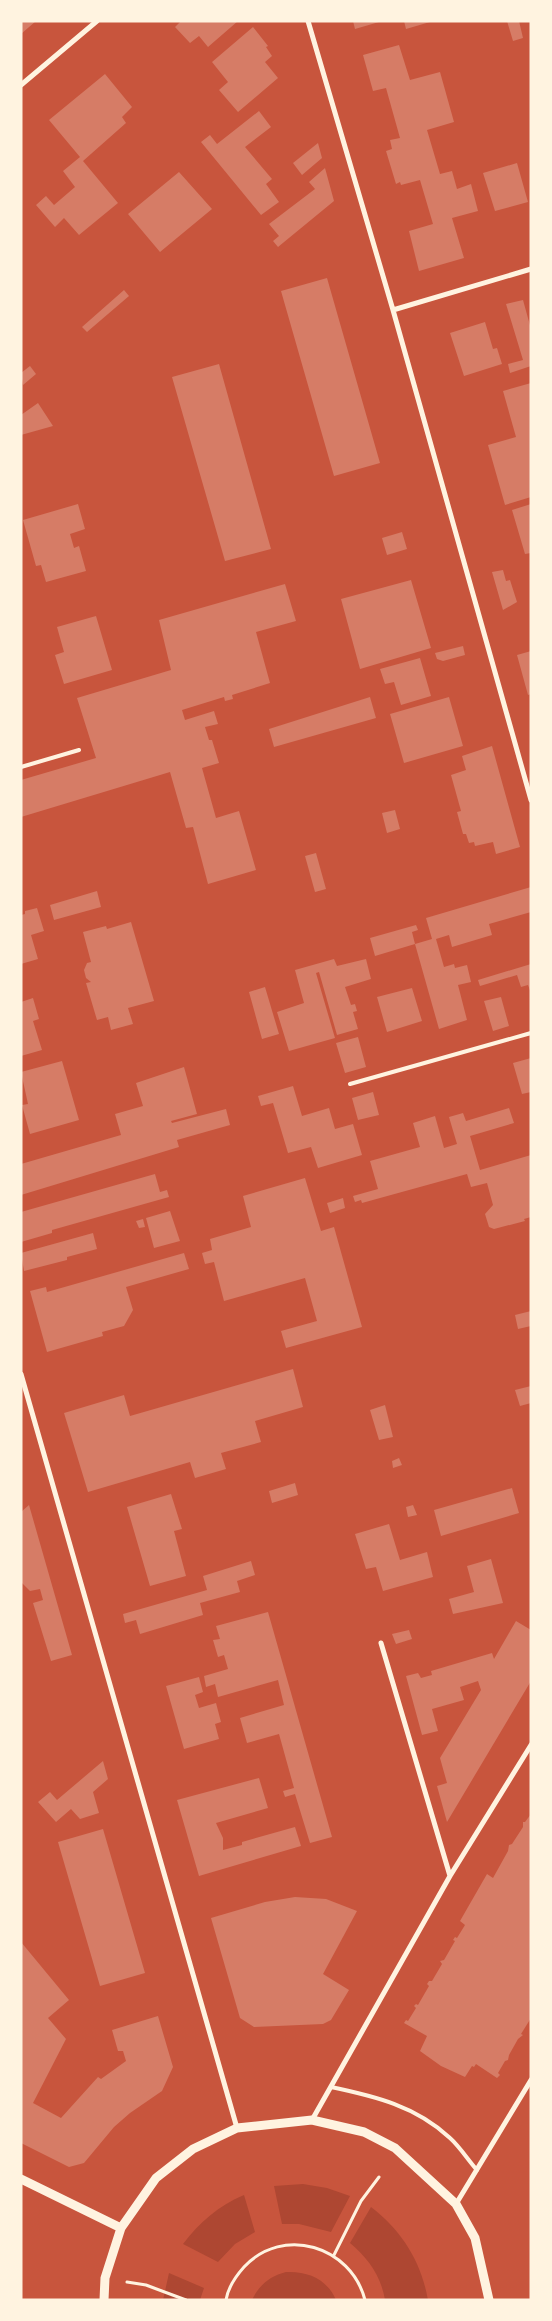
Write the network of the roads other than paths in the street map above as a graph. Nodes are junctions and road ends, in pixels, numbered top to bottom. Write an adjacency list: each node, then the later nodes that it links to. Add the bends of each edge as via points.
1 (97, 21): 3 (street)
2 (308, 21): 5 (street)
3 (21, 85)
4 (531, 269): 5 (street)
5 (394, 310): 8 (street)
6 (79, 750): 7 (lane)
7 (21, 767)
8 (531, 800)
9 (531, 1033): 10 (lane)
10 (350, 1084)
11 (21, 1374): 18 (street)
12 (381, 1643): 14 (street)
13 (531, 1745): 14 (street)
14 (450, 1876): 16 (street)
15 (531, 2080): 19 (street)
16 (330, 2087): 17 (street); 19 (lane, via 378,2097 417,2112 450,2138)
17 (312, 2120): 18 (street); 21 (street, via 364,2132 395,2148)
18 (238, 2128): 22 (street, via 193,2149 156,2178)
19 (477, 2170): 21 (street)
20 (21, 2179): 22 (street)
21 (456, 2204): 24 (street, via 474,2238)
22 (122, 2228): 23 (street, via 105,2278)
23 (104, 2300)
24 (489, 2300)

